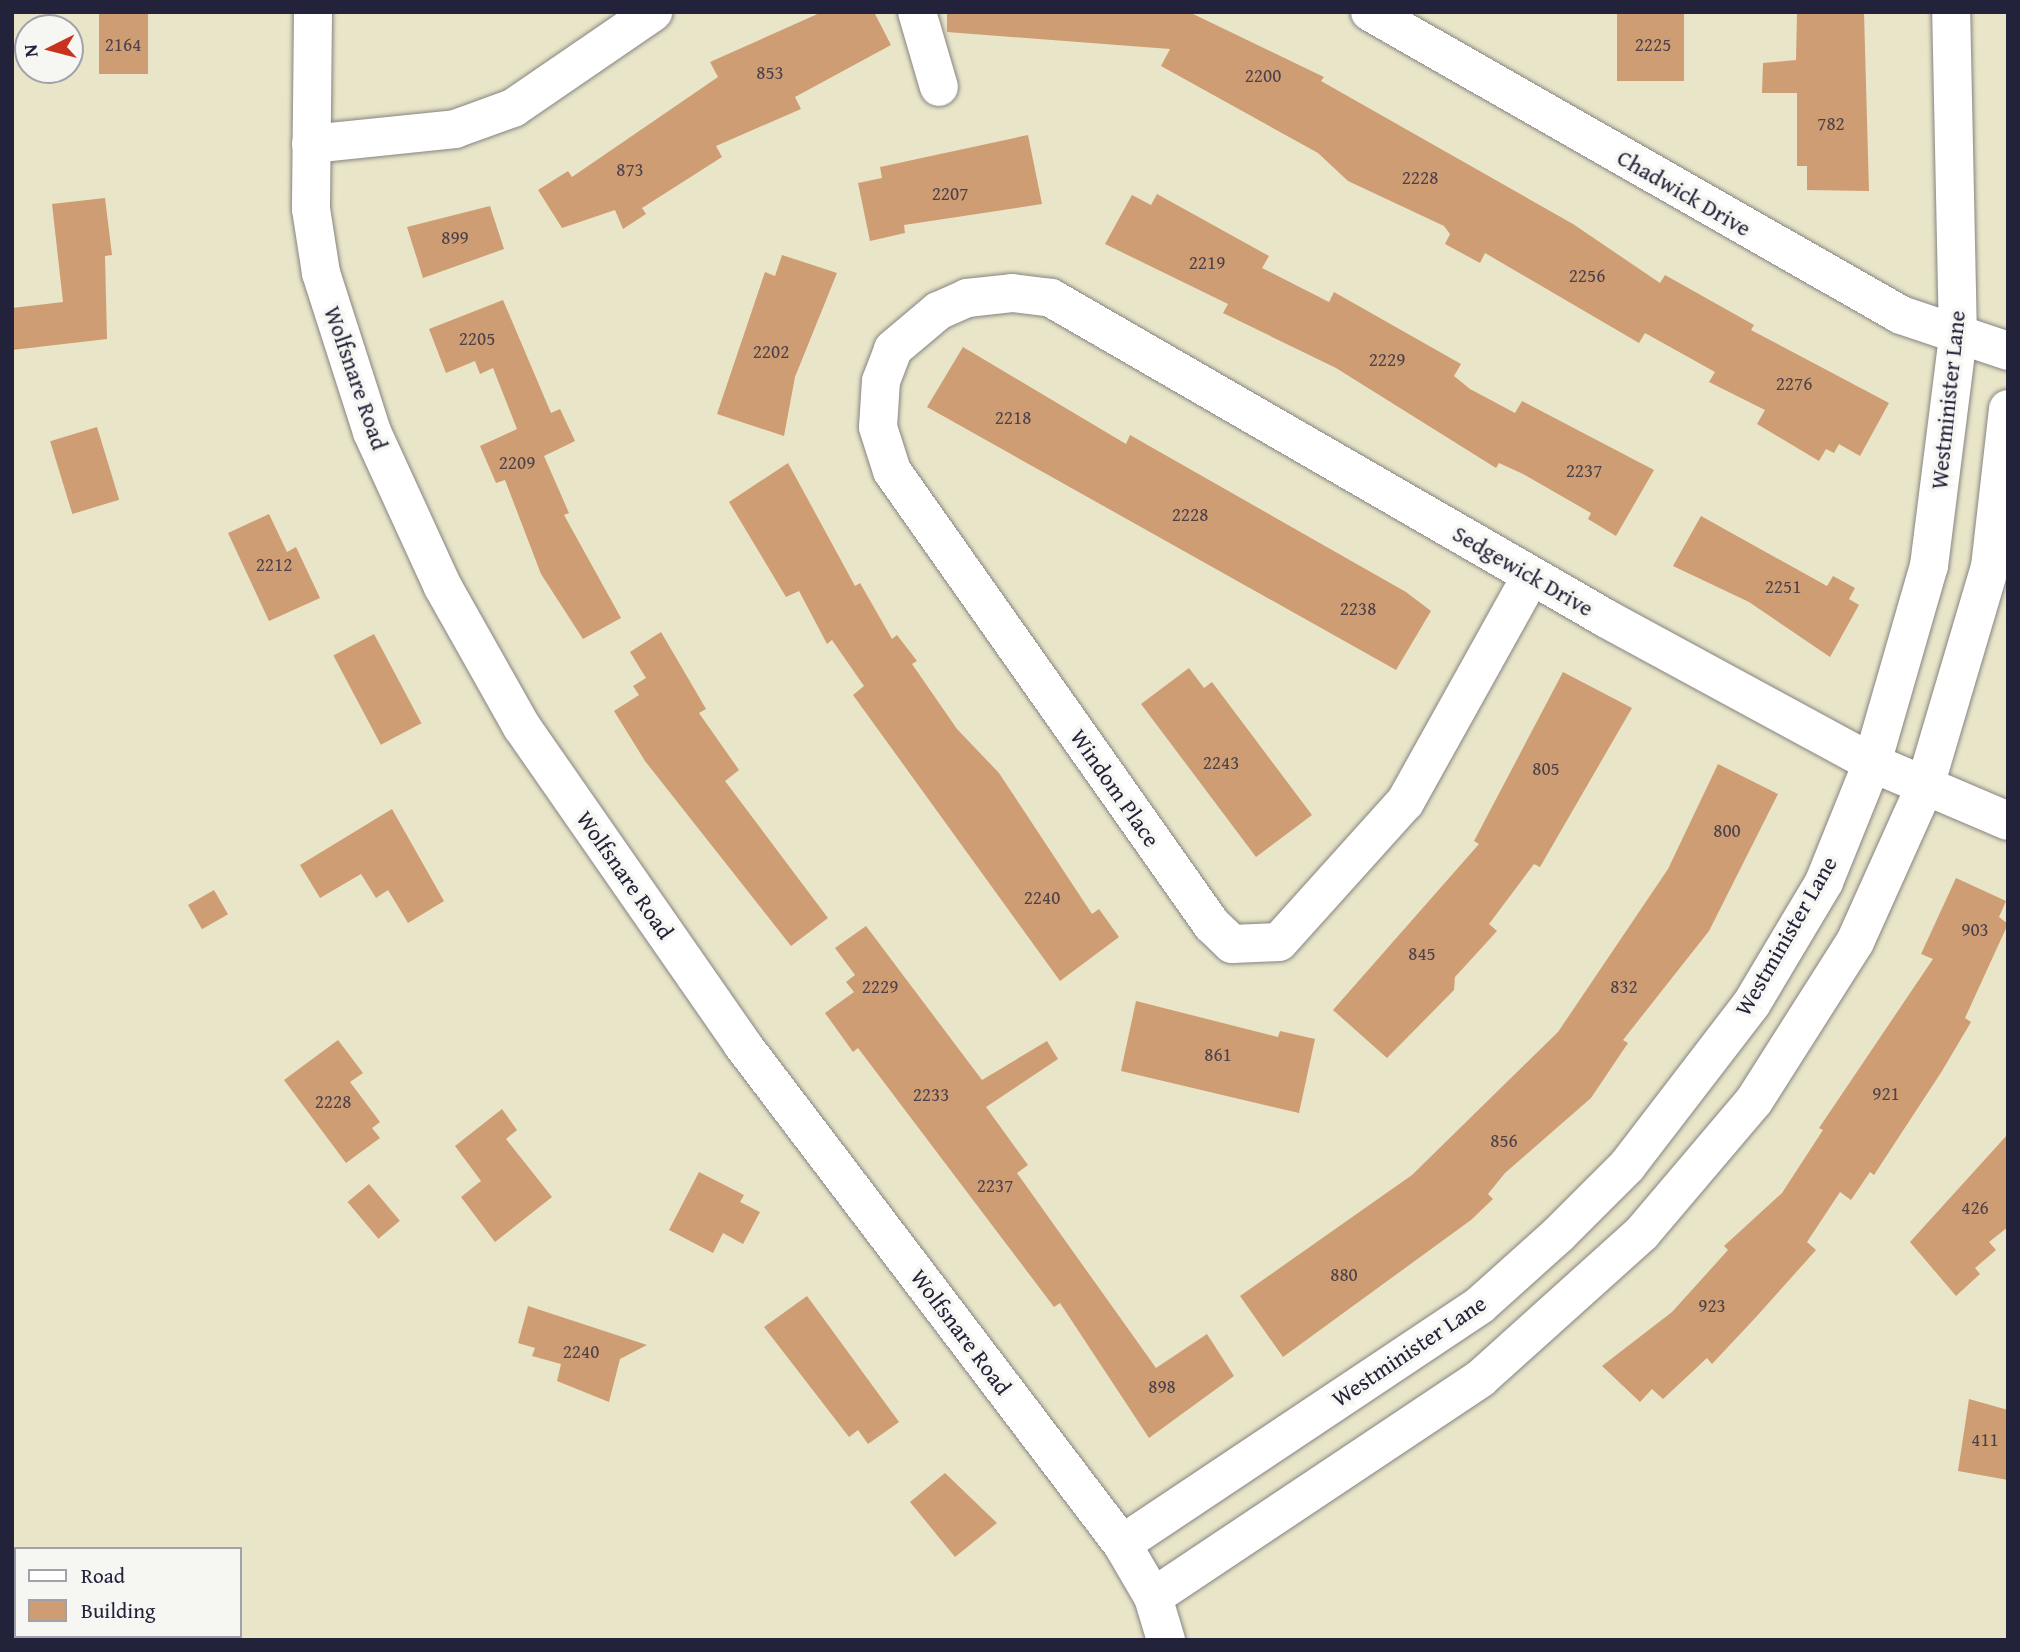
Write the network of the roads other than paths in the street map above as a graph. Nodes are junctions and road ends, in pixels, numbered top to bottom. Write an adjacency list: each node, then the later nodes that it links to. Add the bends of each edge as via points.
1 (313, 12): 7 (street, Wolfsnare Road)
2 (653, 12): 7 (street, via 513,108 455,129)
3 (917, 12): 6 (street)
4 (1370, 12): 9 (street, Chadwick Drive, via 1738,225 1901,315)
5 (1951, 12): 9 (street, Westminister Lane)
6 (939, 87)
7 (311, 144): 16 (street, Wolfsnare Road, via 321,272 372,432 443,587 522,727 742,1044)
8 (1051, 298): 12 (street, Sedgewick Drive); 12 (street, Windom Place, via 1012,293 967,298 909,331 893,349 881,382 878,427 891,471 1212,925 1232,944 1279,942 1405,802)
9 (1958, 338): 10 (street, Chadwick Drive); 13 (street, Westminister Lane, via 1929,566)
10 (2008, 351)
11 (2008, 409): 14 (street, via 1990,567)
12 (1531, 576): 13 (street, Sedgewick Drive)
13 (1872, 763): 14 (street, Sedgewick Drive); 16 (street, Westminister Lane, via 1824,882 1752,1003 1627,1166 1480,1305)
14 (1925, 786): 15 (street, Sedgewick Drive); 17 (street, via 1855,942 1804,1026 1755,1101 1642,1233 1482,1378)
15 (2008, 821)
16 (1122, 1544): 17 (street, Wolfsnare Road)
17 (1153, 1597): 18 (street, Wolfsnare Road)
18 (1166, 1640)

